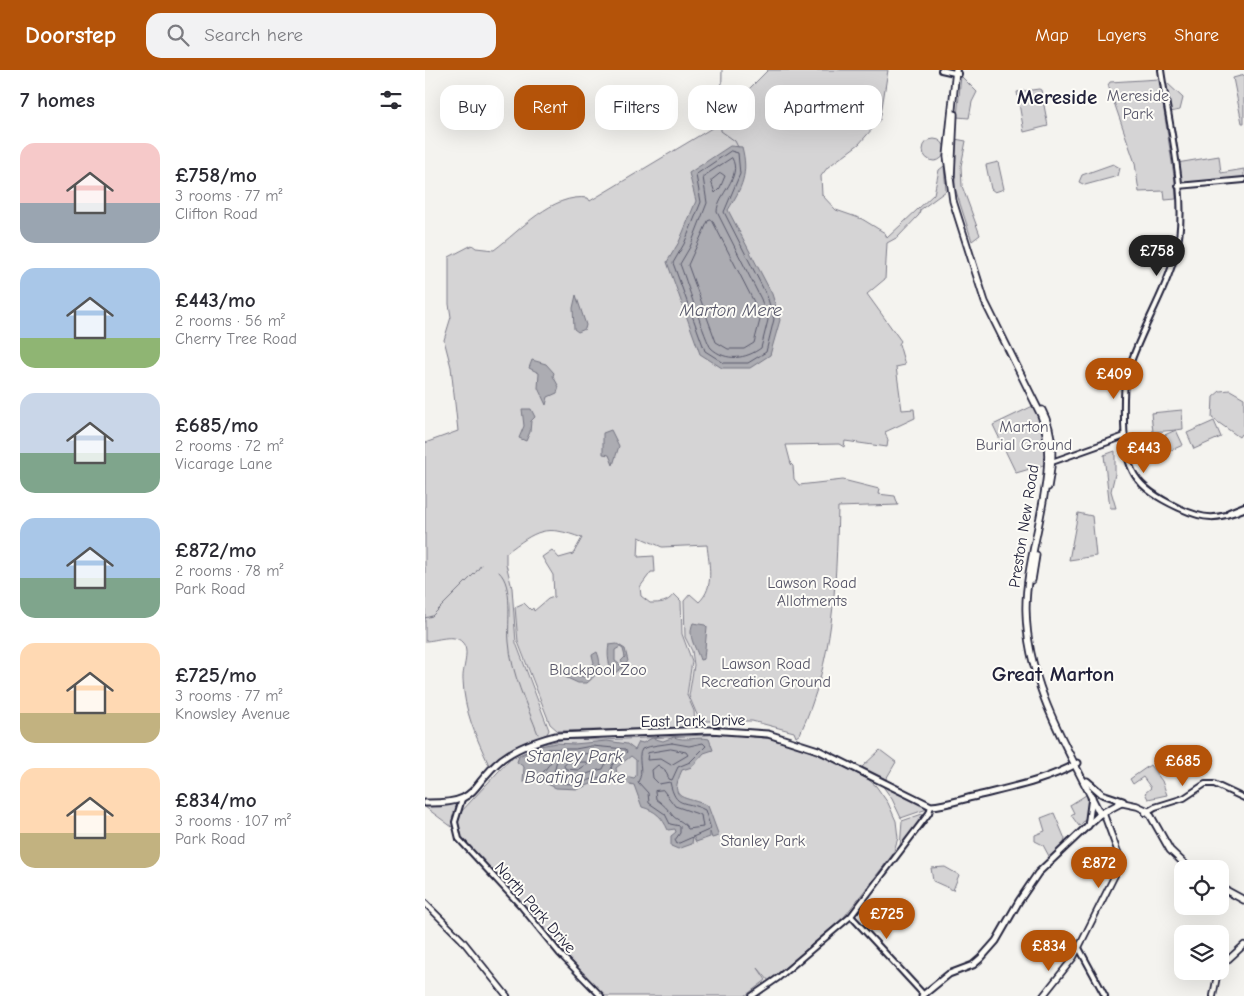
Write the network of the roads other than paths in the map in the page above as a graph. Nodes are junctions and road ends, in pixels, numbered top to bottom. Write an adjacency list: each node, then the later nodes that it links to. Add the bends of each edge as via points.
1 (941, 70): 3 (street)
2 (1161, 70): 6 (street)
3 (956, 72): 4 (highway, Preston New Road); 4 (highway, Preston New Road)
4 (949, 162): 7 (highway, Preston New Road, via 956,200 987,297); 13 (highway, Preston New Road, via 953,201 984,298 1045,427)
5 (1244, 180): 6 (street)
6 (1178, 186): 8 (street, via 1178,245 1127,371)
7 (1048, 422): 12 (highway, via 1055,457); 13 (highway, Preston New Road)
8 (1124, 429): 9 (street); 10 (street)
9 (1125, 436): 10 (street); 11 (street)
10 (1117, 439): 11 (street); 12 (street)
11 (1125, 446): 14 (street, via 1132,473 1148,491 1193,516 1211,518)
12 (1060, 460): 13 (street)
13 (1050, 463): 15 (highway, Preston New Road, via 1027,585 1027,628 1045,700); 16 (highway, Preston New Road, via 1032,582 1031,628 1038,668 1048,699)
14 (1244, 507)
15 (1070, 756): 16 (highway, Preston New Road); 17 (main road)
16 (1076, 764): 17 (main road); 18 (highway, Preston New Road); 19 (highway, Preston New Road)
17 (1067, 770): 18 (main road); 25 (main road, via 1027,785)
18 (1080, 775): 20 (highway, Preston New Road)
19 (1087, 781): 24 (main road, Preston New Road, via 1098,791); 26 (highway, Preston New Road)
20 (1092, 797): 26 (highway, Preston New Road); 28 (main road)
21 (1244, 798): 27 (street, via 1214,784 1205,784 1184,798)
22 (462, 799): 23 (main road); 25 (main road, East Park Drive, via 475,790 506,756 547,738 723,730 768,734 805,744); 39 (street, North Park Drive, via 455,820 456,831 468,849)
23 (425, 803)
24 (1124, 803): 26 (highway, via 1112,803); 27 (highway)
25 (931, 806): 33 (street, via 929,814)
26 (1101, 812): 28 (main road); 35 (main road, via 1119,855 1118,867)
27 (1147, 813): 29 (highway, via 1170,850)
28 (1087, 826): 41 (main road, via 1033,878 997,941 981,958 973,965 949,974)
29 (1181, 860)
30 (1229, 891): 31 (highway)
31 (1243, 899)
32 (425, 903): 38 (main road, via 462,940)
33 (851, 916): 40 (street); 41 (street)
34 (1244, 945): 36 (main road)
35 (1079, 948): 42 (main road); 43 (street)
36 (1229, 957)
37 (1216, 980): 44 (main road)
38 (507, 996)
39 (601, 996)
40 (752, 996)
41 (923, 996)
42 (1043, 996)
43 (1105, 996)
44 (1213, 996)

